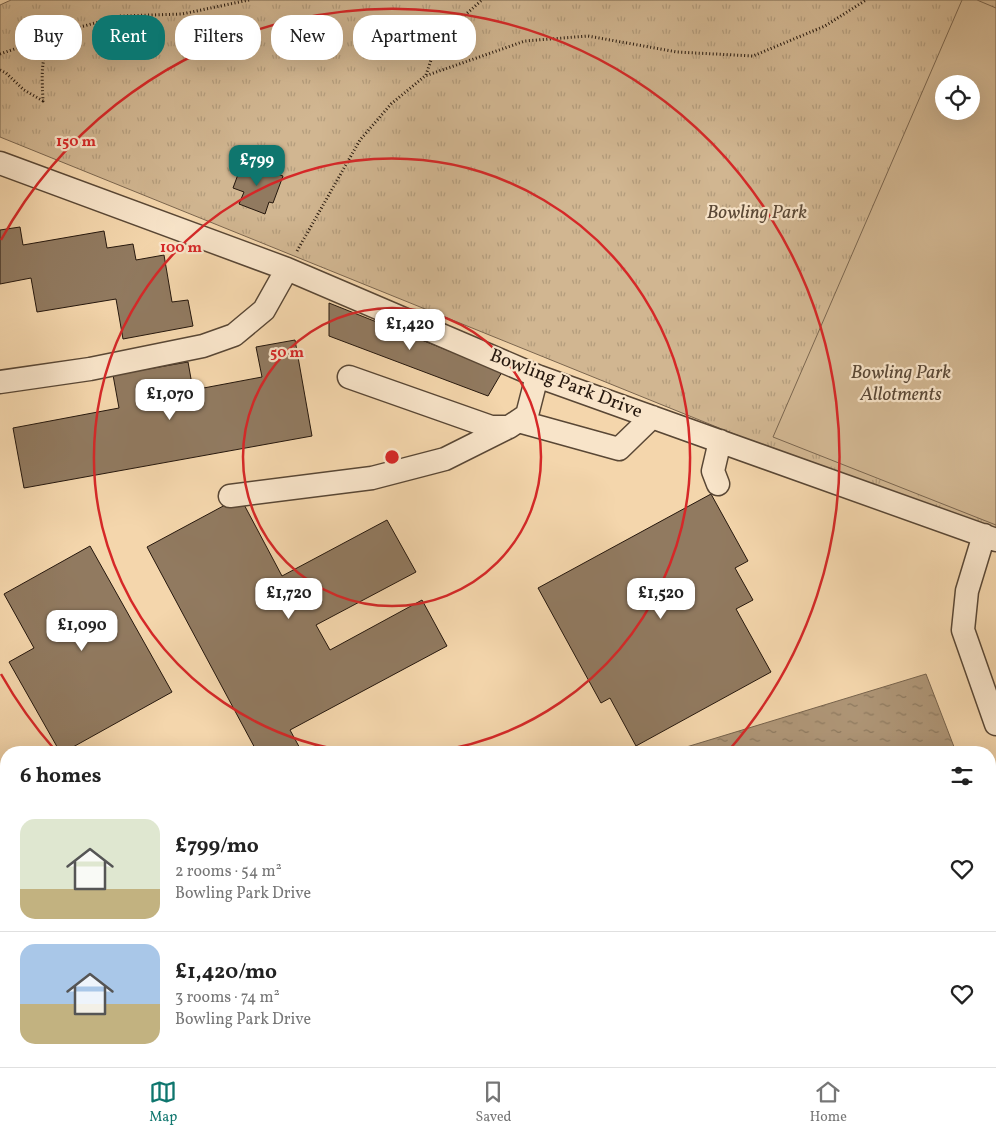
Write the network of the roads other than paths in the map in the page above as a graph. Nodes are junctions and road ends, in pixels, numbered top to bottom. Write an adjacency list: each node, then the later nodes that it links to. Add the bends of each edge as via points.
1 (0, 163): 2 (street, Bowling Park Drive)
2 (286, 269): 3 (street, Bowling Park Drive); 5 (street, via 264,310 234,335 203,346 90,369)
3 (537, 376): 6 (street, Bowling Park Drive); 7 (street, via 527,415)
4 (349, 377): 7 (street, via 491,427)
5 (0, 382)
6 (652, 417): 7 (street, via 619,449); 8 (street, Bowling Park Drive)
7 (514, 424): 10 (street, via 445,459 372,478)
8 (720, 441): 9 (street, via 713,472); 11 (street, Bowling Park Drive)
9 (718, 484)
10 (230, 496)
11 (990, 538): 12 (street, via 967,591 963,630)
12 (996, 724)

